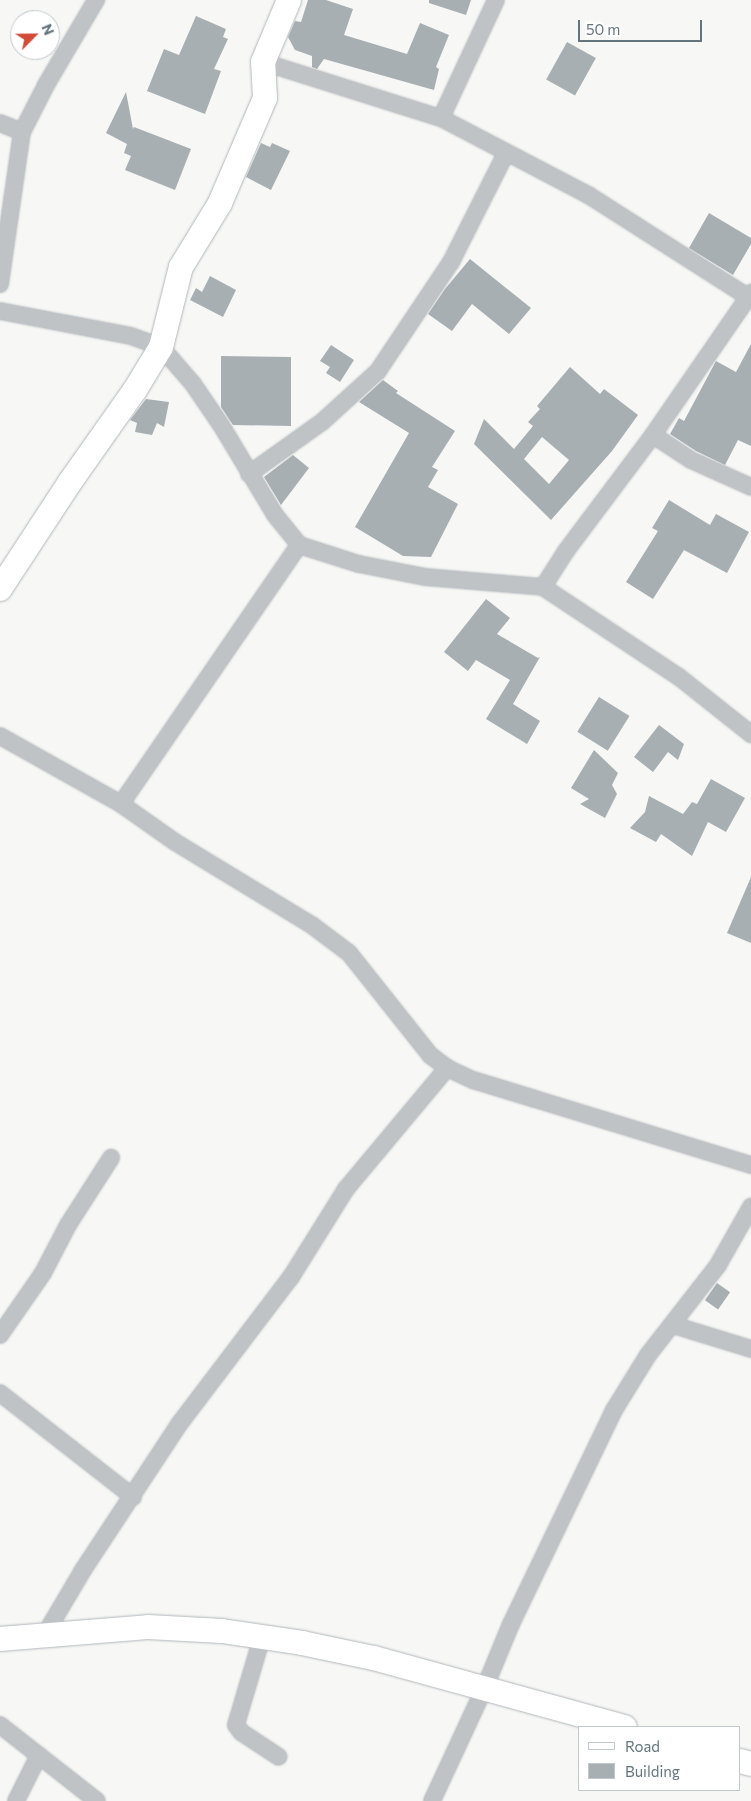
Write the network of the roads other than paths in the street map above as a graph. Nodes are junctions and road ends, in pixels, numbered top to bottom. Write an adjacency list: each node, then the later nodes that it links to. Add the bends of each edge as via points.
1 (96, 0): 7 (street)
2 (289, 0): 4 (street)
3 (496, 0): 5 (street)
4 (264, 62): 5 (street); 12 (street, via 265,98 220,203 181,267)
5 (441, 118): 8 (street)
6 (0, 124): 7 (street)
7 (22, 132): 9 (street)
8 (506, 153): 10 (street, via 590,196); 14 (street, via 451,262 378,371 322,422)
9 (0, 284)
10 (749, 295): 13 (street)
11 (0, 311): 12 (street, via 131,336)
12 (161, 347): 14 (street, via 193,384); 18 (street, via 136,390 70,482)
13 (653, 435): 15 (street, via 691,460); 17 (street)
14 (250, 474): 16 (street, via 275,515)
15 (751, 487)
16 (299, 545): 17 (street, via 359,564 425,577); 21 (street)
17 (543, 587): 19 (street, via 679,677)
18 (0, 589)
19 (751, 734)
20 (0, 736): 21 (street)
21 (121, 804): 22 (street, via 174,842 313,926 349,953 430,1055)
22 (447, 1068): 24 (street, via 500,1088); 30 (street, via 346,1189 291,1277 180,1423)
23 (111, 1158): 27 (street, via 68,1225 43,1273)
24 (751, 1165)
25 (751, 1207): 26 (street, via 718,1265)
26 (673, 1325): 28 (street); 34 (street, via 648,1355 614,1410 511,1624)
27 (0, 1335)
28 (751, 1349)
29 (0, 1393): 30 (street)
30 (133, 1497): 31 (street, via 83,1570)
31 (44, 1636): 32 (street, via 148,1627); 33 (street)
32 (262, 1637): 34 (street, via 374,1658); 38 (street, via 236,1725 241,1732)
33 (0, 1639)
34 (485, 1688): 36 (street); 41 (street)
35 (0, 1725): 37 (street)
36 (620, 1726)
37 (40, 1755): 39 (street); 40 (street)
38 (279, 1758)
39 (16, 1801)
40 (97, 1801)
41 (432, 1801)

